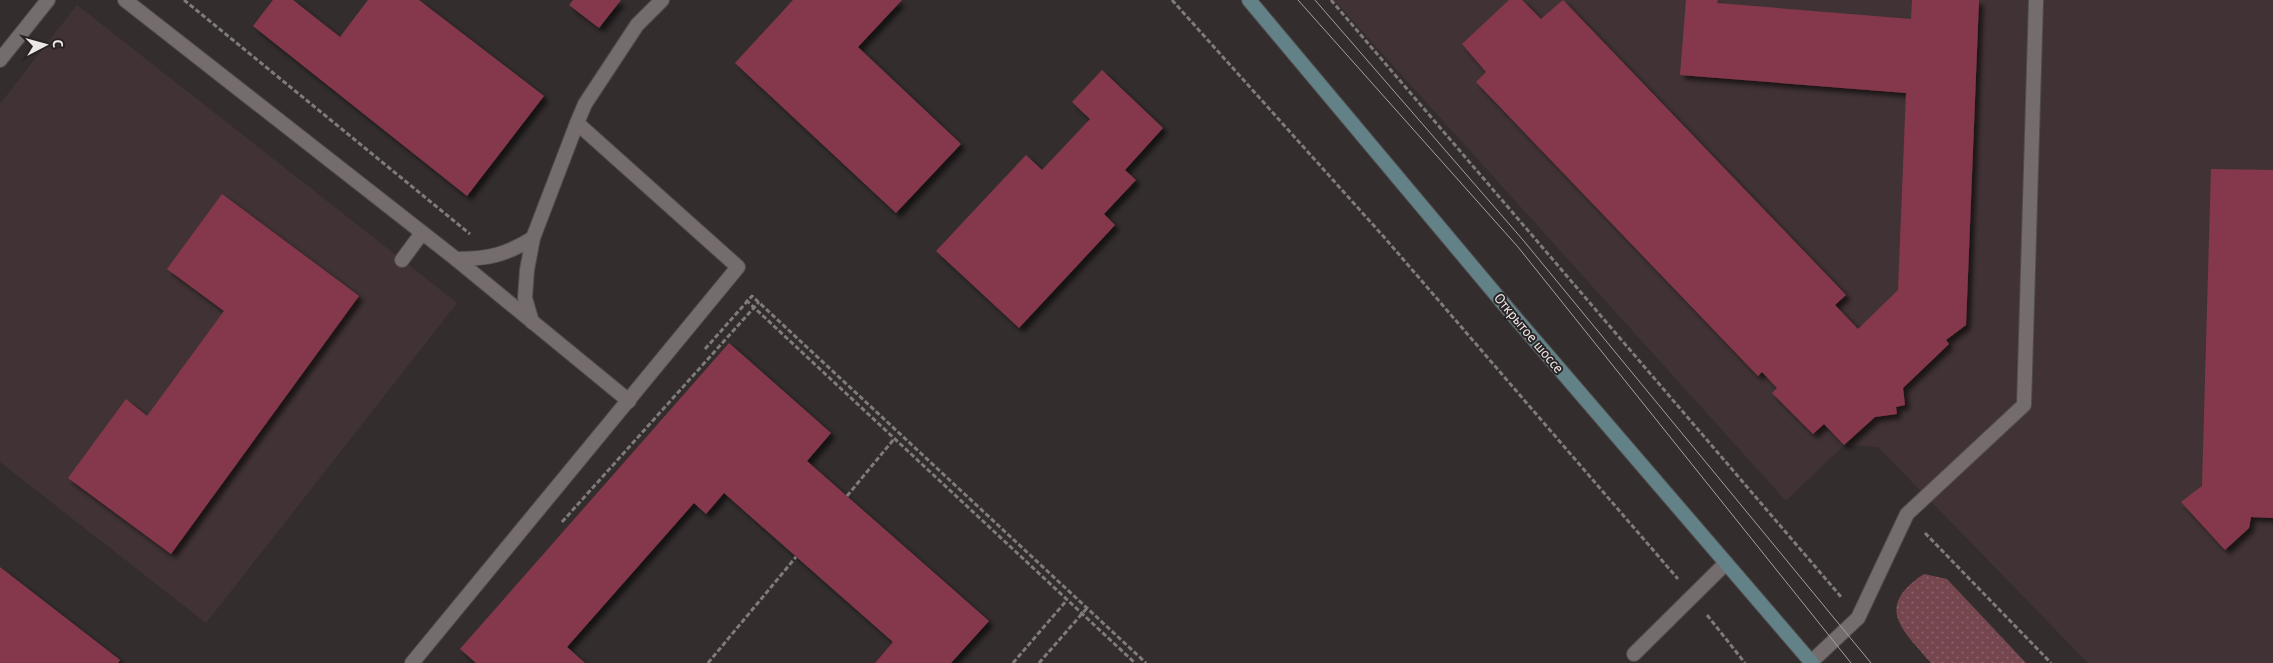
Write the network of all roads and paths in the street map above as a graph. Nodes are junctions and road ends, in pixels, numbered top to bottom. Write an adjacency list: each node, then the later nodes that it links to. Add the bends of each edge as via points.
1 (48, 0): 9 (lane)
2 (125, 0): 11 (lane)
3 (184, 0): 12 (path)
4 (662, 0): 10 (lane, via 637,25)
5 (1172, 0): 26 (path, via 1384,237)
6 (1249, 0): 25 (main road, Открытое шоссе)
7 (1331, 0): 30 (path)
8 (2036, 0): 22 (lane, via 2024,405)
9 (0, 60)
10 (576, 123): 13 (lane); 19 (lane, via 738,267)
11 (422, 233): 14 (lane); 15 (lane)
12 (473, 237)
13 (533, 238): 14 (lane, via 512,252); 18 (lane, via 526,270 525,298)
14 (456, 259): 18 (lane)
15 (402, 260)
16 (740, 295): 17 (path)
17 (754, 308): 20 (path); 23 (path); 28 (path, via 759,302)
18 (532, 322): 19 (lane)
19 (629, 401): 33 (lane)
20 (894, 439): 21 (path); 27 (path)
21 (847, 496)
22 (1907, 514): 30 (lane); 40 (path)
23 (555, 530)
24 (796, 557): 34 (path)
25 (1726, 563): 26 (lane); 32 (main road, Открытое шоссе)
26 (1692, 597): 31 (lane); 39 (path)
27 (1067, 600): 29 (path); 35 (path)
28 (1087, 608): 29 (path); 38 (path)
29 (1081, 613): 36 (path); 37 (path)
30 (1858, 618): 32 (lane)
31 (1634, 654)
32 (1811, 662)
33 (412, 663)
34 (708, 663)
35 (1013, 663)
36 (1039, 663)
37 (1135, 663)
38 (1146, 663)
39 (1745, 663)
40 (2051, 663)

